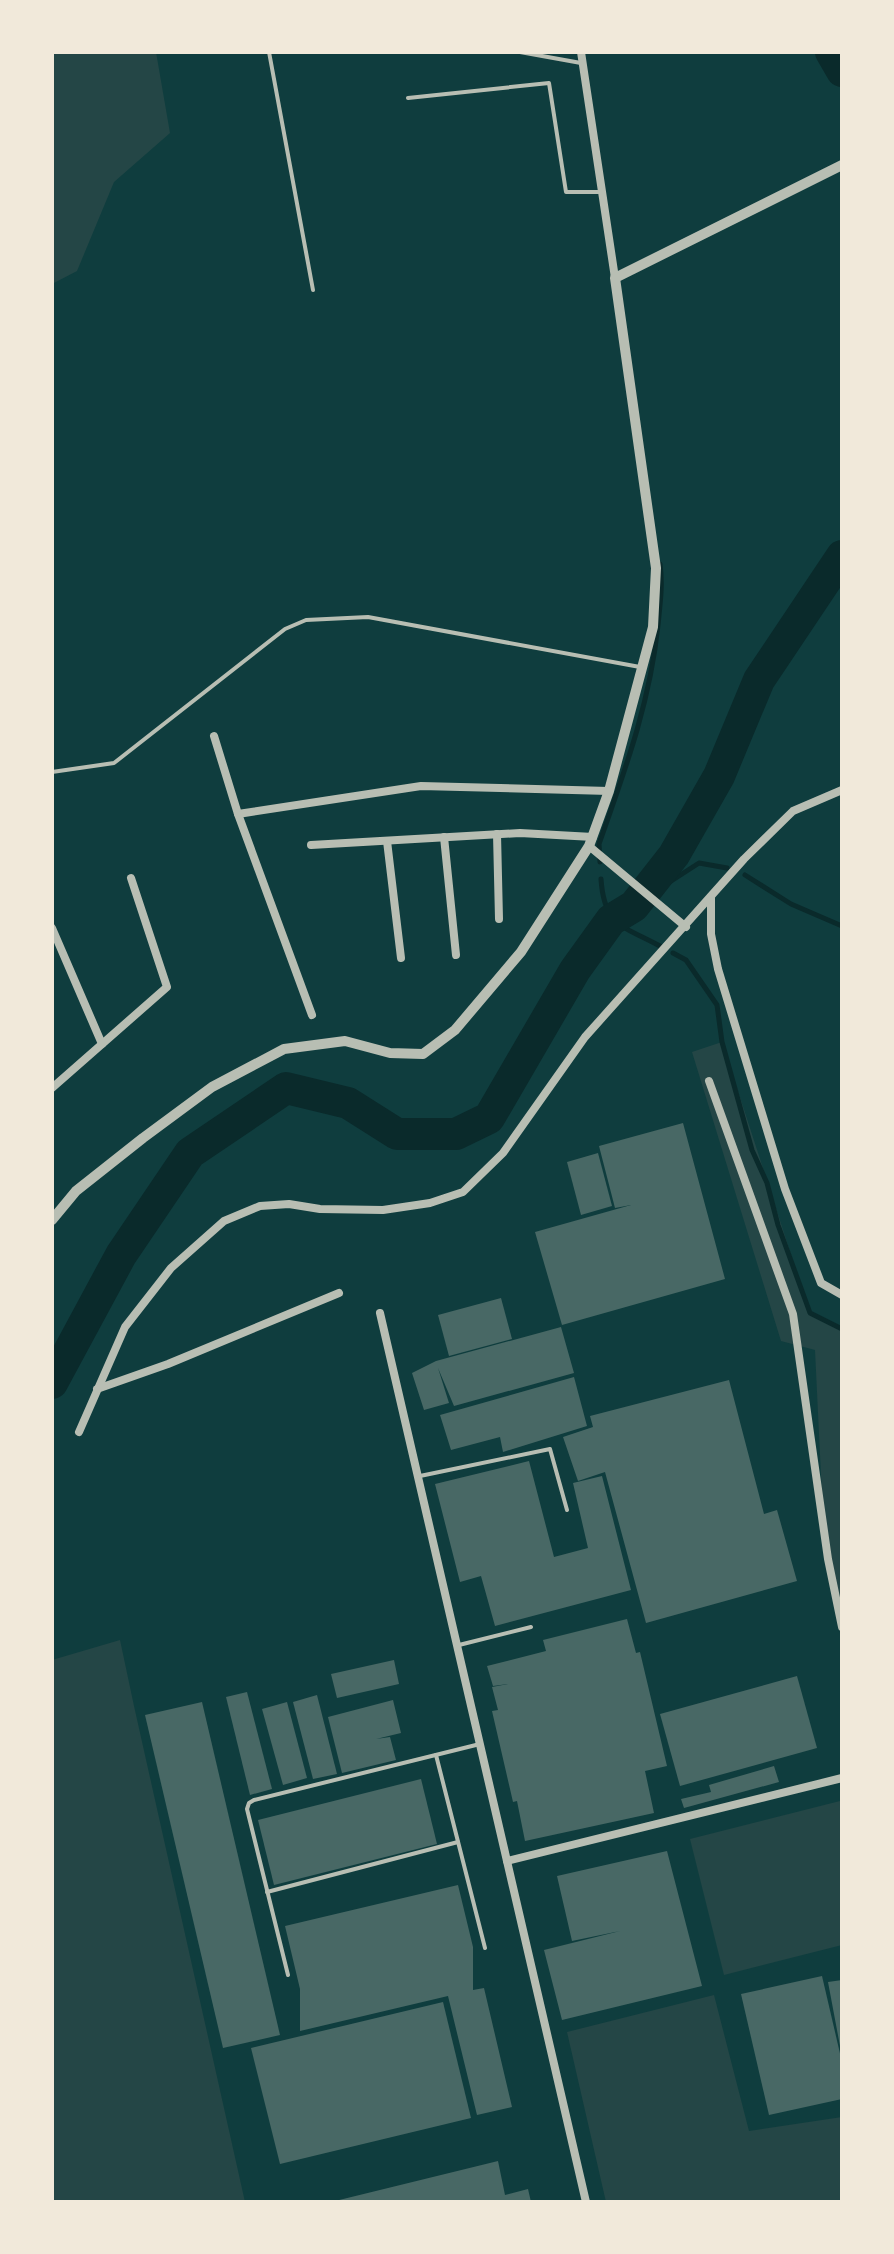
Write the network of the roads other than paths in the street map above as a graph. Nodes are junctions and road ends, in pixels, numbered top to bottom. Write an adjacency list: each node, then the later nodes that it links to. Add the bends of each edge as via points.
1 (269, 52): 9 (lane)
2 (520, 52): 4 (lane)
3 (581, 52): 4 (street)
4 (583, 63): 7 (street)
5 (408, 98): 7 (lane, via 549,83 566,192)
6 (842, 165): 8 (street)
7 (600, 192): 8 (street)
8 (615, 278): 10 (street, via 656,568 653,627)
9 (313, 290)
10 (642, 668): 12 (lane, via 368,617 306,620 285,629 114,763); 14 (street)
11 (214, 736): 15 (street)
12 (52, 772)
13 (842, 790): 22 (street, via 784,817)
14 (609, 791): 15 (street, via 421,786); 19 (street)
15 (238, 814): 28 (street)
16 (497, 834): 17 (street); 19 (street); 23 (street)
17 (444, 837): 18 (street); 26 (street)
18 (387, 841): 20 (street); 27 (street)
19 (591, 841): 24 (street); 32 (street, via 521,952 455,1030 423,1054 390,1053 345,1041 284,1049 212,1087 76,1191)
20 (311, 845)
21 (131, 878): 29 (street, via 167,987)
22 (711, 896): 24 (street); 34 (street, via 718,969 785,1189 821,1283)
23 (499, 919)
24 (686, 927): 36 (street, via 585,1037 503,1153 463,1192 383,1210 260,1206 224,1221 171,1268 125,1327)
25 (52, 928): 29 (street)
26 (456, 955)
27 (401, 958)
28 (312, 1015)
29 (102, 1044): 31 (street)
30 (709, 1081): 41 (street, via 793,1314)
31 (52, 1088)
32 (52, 1220)
33 (339, 1293): 36 (street)
34 (842, 1295)
35 (380, 1313): 38 (street)
36 (97, 1389): 37 (street)
37 (79, 1432)
38 (418, 1477): 39 (lane, via 550,1449); 42 (street)
39 (567, 1510)
40 (531, 1627): 42 (lane)
41 (842, 1627)
42 (457, 1646): 43 (street)
43 (480, 1744): 44 (lane); 47 (street)
44 (436, 1755): 46 (lane); 48 (lane, via 249,1803)
45 (842, 1778): 47 (street)
46 (458, 1842): 48 (lane); 49 (lane)
47 (507, 1861): 51 (street)
48 (267, 1892): 50 (lane)
49 (485, 1948)
50 (288, 1975)
51 (586, 2202)

